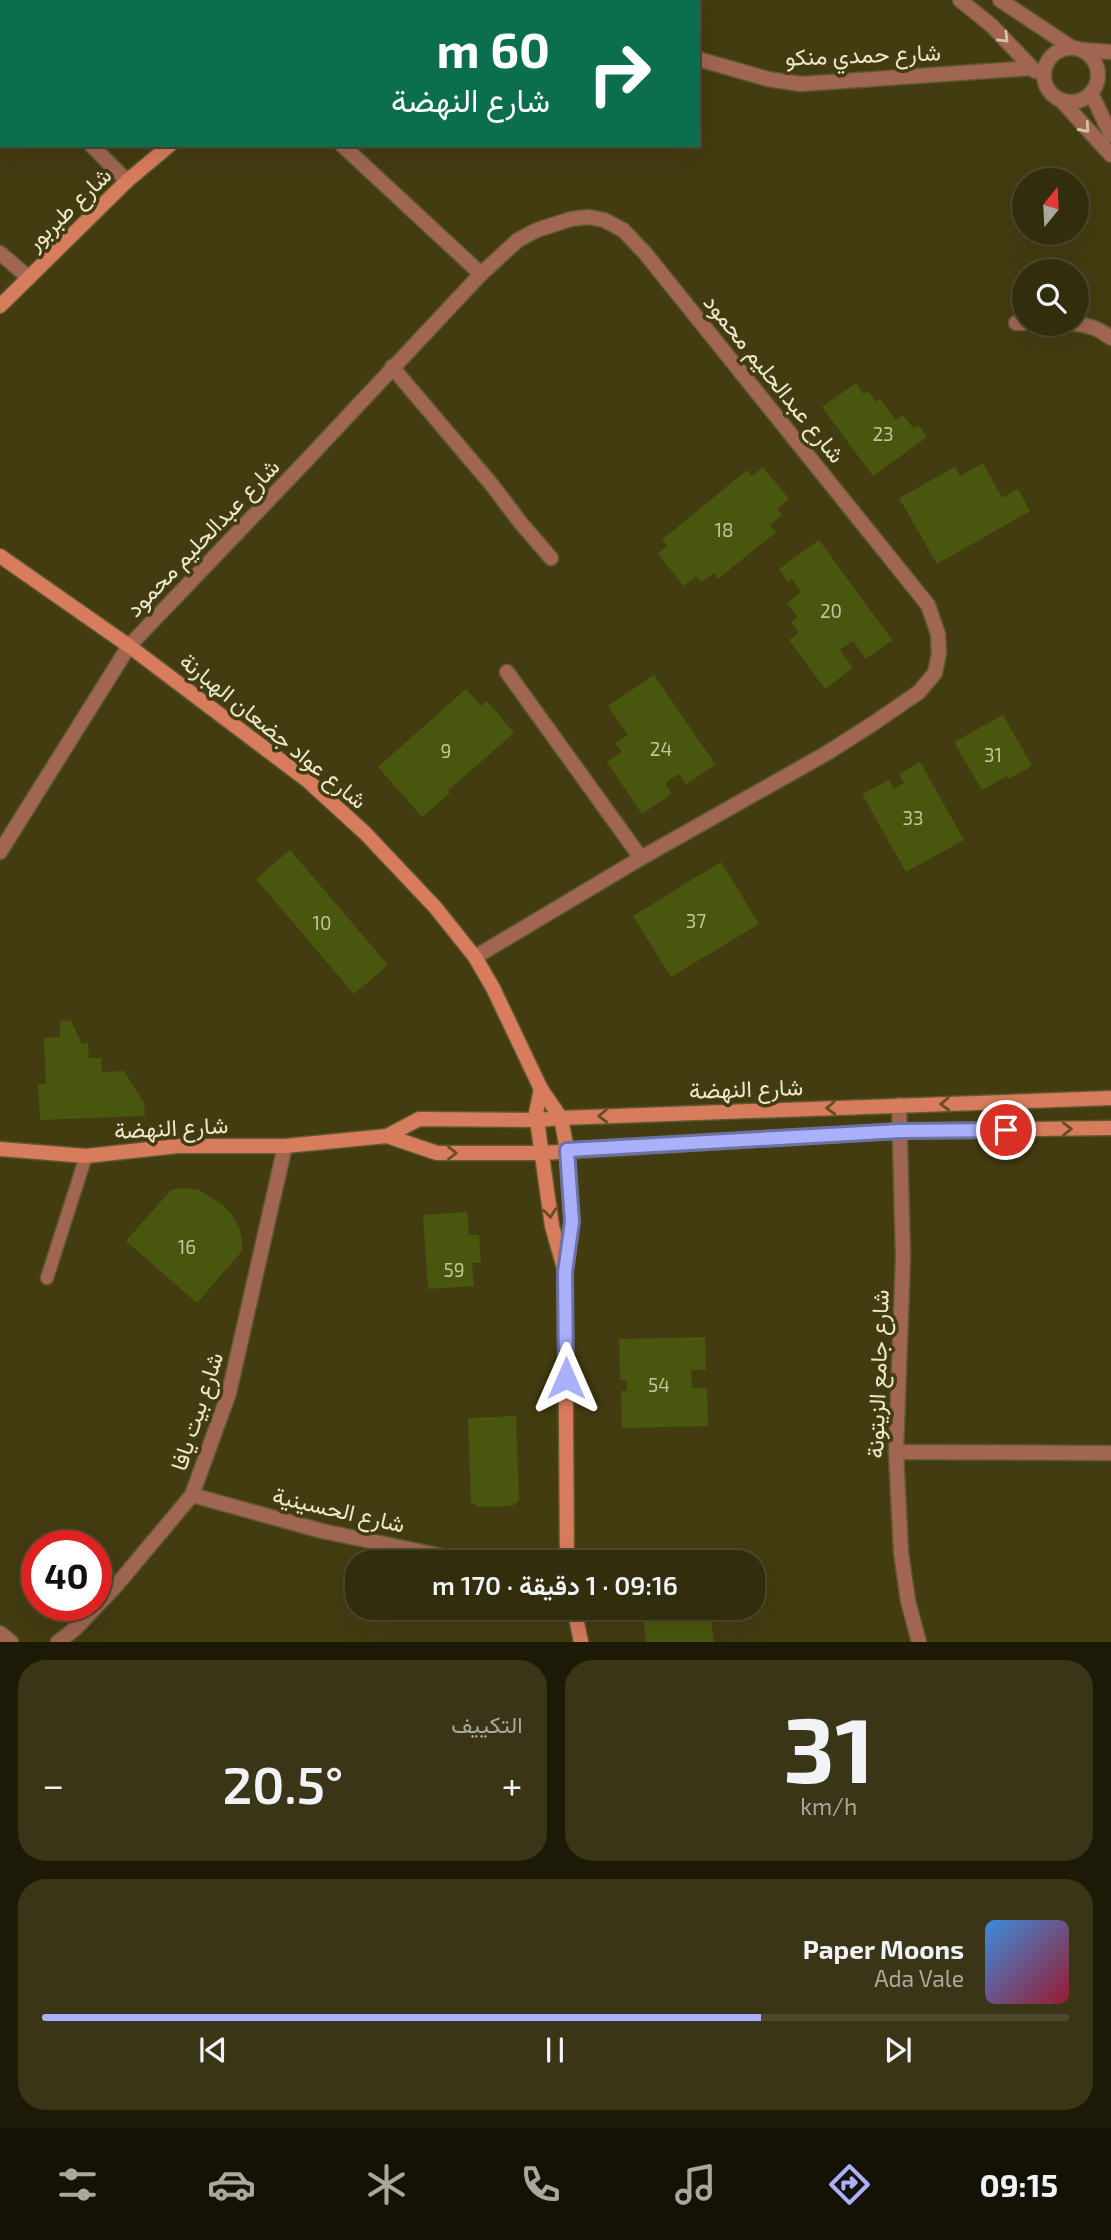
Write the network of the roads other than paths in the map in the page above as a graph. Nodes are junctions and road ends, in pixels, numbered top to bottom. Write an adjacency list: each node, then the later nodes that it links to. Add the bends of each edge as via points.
1 (960, 0): 6 (street, one-way to 6)
2 (1000, 0): 3 (street)
3 (1077, 48): 4 (street); 7 (street, via 1059,50 1049,57); 9 (street, via 1091,55 1099,72)
4 (1111, 52)
5 (700, 60): 6 (street, شارع حمدي منكو, via 801,84)
6 (1032, 68): 7 (street)
7 (1044, 80): 10 (street)
8 (1111, 86): 9 (street)
9 (1093, 92): 10 (street, via 1080,101); 11 (street)
10 (1060, 100): 15 (street, one-way to 15)
11 (1111, 135)
12 (93, 147): 16 (street)
13 (168, 147): 16 (street, شارع طبربور)
14 (344, 147): 18 (street)
15 (1111, 155)
16 (127, 181): 19 (street, شارع طبربور)
17 (0, 253): 19 (street)
18 (481, 274): 23 (street, شارع عبدالحليم محمود); 29 (street, شارع عبدالحليم محمود, via 518,240 571,219 604,220 623,230 911,584 934,619 939,653 935,673 919,692 827,753)
19 (29, 278): 20 (street, شارع طبربور)
20 (0, 306)
21 (1089, 325): 22 (street)
22 (1111, 338)
23 (392, 368): 25 (street); 26 (street, شارع عبدالحليم محمود)
24 (0, 556): 26 (street, شارع عواد جضعان الهبارنة)
25 (551, 558)
26 (129, 646): 28 (street, شارع عبدالحليم محمود); 30 (street, شارع عواد جضعان الهبارنة, via 340,809 435,907)
27 (508, 672): 29 (street)
28 (0, 852)
29 (641, 858): 30 (street, شارع عبدالحليم محمود)
30 (475, 957): 31 (street, شارع عواد جضعان الهبارنة)
31 (541, 1089): 34 (street, شارع عواد جضعان الهبارنة); 35 (street, شارع عواد جضعان الهبارنة)
32 (1111, 1098): 33 (street, شارع النهضة, one-way to 33)
33 (899, 1105): 34 (street, شارع النهضة, one-way to 34); 37 (street, شارع جامع الزيتونة)
34 (561, 1118): 35 (street, شارع النهضة); 41 (street, شارع عواد جضعان الهبارنة)
35 (538, 1121): 38 (street, شارع النهضة, via 419,1119); 42 (street, شارع عواد جضعان الهبارنة)
36 (1111, 1128): 37 (street, شارع النهضة, one-way to 36)
37 (900, 1131): 41 (street, شارع النهضة); 46 (street, شارع جامع الزيتونة, via 903,1257)
38 (387, 1136): 39 (street, شارع النهضة); 42 (street, شارع النهضة, one-way to 42, via 437,1153)
39 (285, 1146): 43 (street, شارع النهضة, via 178,1146); 48 (street, شارع بيت يافا, via 229,1393)
40 (0, 1149): 43 (street, شارع النهضة)
41 (567, 1150): 42 (street, شارع النهضة); 44 (street, شارع عواد جضعان الهبارنة, via 572,1222)
42 (542, 1153): 44 (street, شارع عواد جضعان الهبارنة, one-way to 44, via 552,1226)
43 (86, 1156): 45 (lane)
44 (565, 1272): 50 (street)
45 (47, 1278)
46 (896, 1452): 47 (street); 56 (street, شارع جامع الزيتونة, via 901,1552)
47 (1111, 1452)
48 (192, 1494): 49 (street, شارع الحسينية, via 322,1531); 54 (street, شارع بيت يافا, via 115,1587)
49 (413, 1550)
50 (567, 1550)
51 (576, 1620): 55 (street)
52 (0, 1633): 53 (street)
53 (11, 1642)
54 (58, 1642)
55 (581, 1642)
56 (919, 1642)

